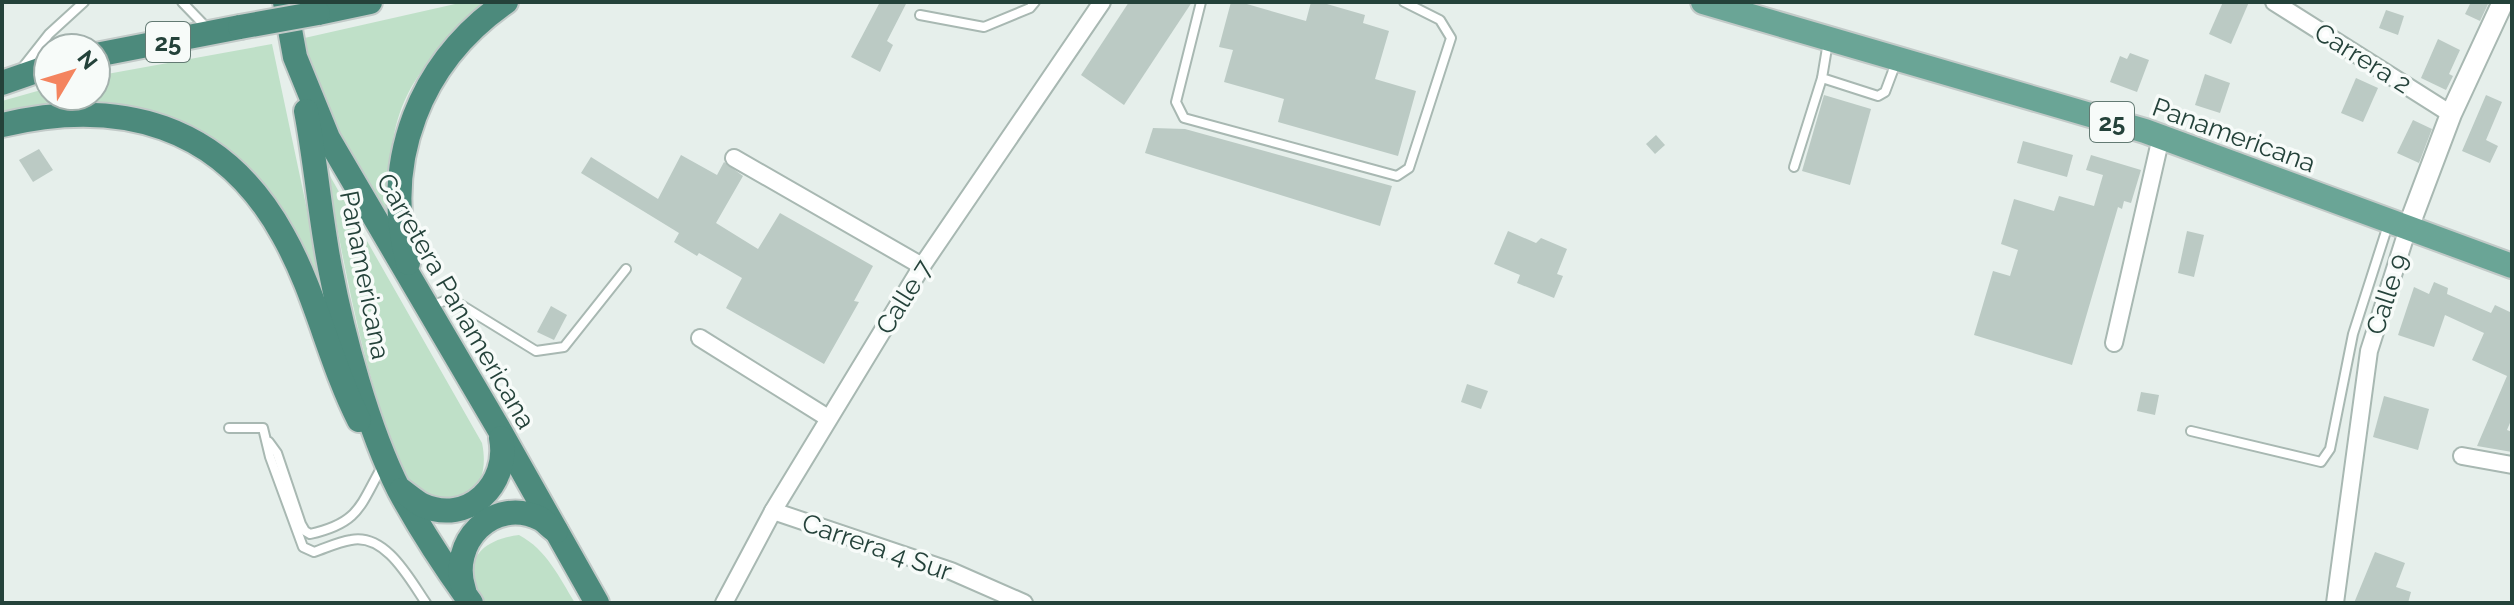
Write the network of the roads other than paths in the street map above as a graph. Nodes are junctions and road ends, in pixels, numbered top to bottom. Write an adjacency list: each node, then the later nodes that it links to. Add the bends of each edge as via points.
1 (84, 2): 21 (lane)
2 (182, 2): 14 (lane)
3 (285, 2): 17 (highway, Carretera Panamericana)
4 (506, 2): 31 (highway, via 447,55 422,96 406,141 400,225)
5 (1035, 2): 13 (lane, via 984,27)
6 (1102, 2): 28 (street, Calle 7)
7 (1201, 2): 8 (lane, via 1176,102 1184,118 1397,176 1409,168 1451,38 1440,20)
8 (1404, 2)
9 (1703, 2): 15 (main road, Panamericana / 25)
10 (2274, 2): 22 (street, Carrera 2)
11 (2503, 2): 22 (street, Calle 9)
12 (370, 3): 14 (highway, 25, bridge)
13 (920, 15)
14 (212, 33): 16 (highway, 25)
15 (1829, 39): 18 (main road, Panamericana / 25); 20 (lane)
16 (112, 52)
17 (295, 57): 31 (highway, Carretera Panamericana, via 328,138); 41 (highway, Panamericana, via 330,269)
18 (1898, 59): 20 (lane, via 1885,92 1878,96); 24 (main road, Panamericana / 25)
19 (32, 72): 21 (highway)
20 (1822, 78): 26 (lane)
21 (9, 80)
22 (2451, 114): 27 (street, Calle 9)
23 (2, 125): 41 (highway, via 71,114 145,121 178,133 238,174 284,236 344,390 363,429)
24 (2161, 137): 27 (main road, Panamericana / 25); 34 (street)
25 (734, 158): 28 (street)
26 (1794, 167)
27 (2399, 224): 29 (main road, Panamericana / 25); 38 (lane, via 2353,334 2330,449 2321,462); 51 (street, Calle 9, via 2369,351)
28 (922, 266): 35 (street, Calle 7)
29 (2512, 266)
30 (626, 269): 32 (lane, via 564,347 536,351 458,303 444,301)
31 (413, 285): 32 (highway, Carretera Panamericana)
32 (427, 308): 37 (highway, Carretera Panamericana)
33 (700, 338): 35 (street)
34 (2114, 343)
35 (828, 418): 44 (street, Calle 7)
36 (229, 428): 39 (lane, via 263,428)
37 (500, 431): 43 (highway, via 504,453 499,475 487,494 467,506 445,510 423,505); 45 (highway, Carretera Panamericana)
38 (2191, 431)
39 (268, 441): 41 (lane, via 301,524 310,534 352,519); 47 (lane, via 303,547 314,552 352,540 375,545 391,555)
40 (2462, 456): 42 (street)
41 (385, 457): 43 (highway)
42 (2512, 465)
43 (399, 489): 46 (highway)
44 (773, 511): 49 (street, Calle 7); 50 (street, Carrera 4 Sur, via 951,571)
45 (557, 532): 46 (highway, via 541,519 522,514 483,523 461,557 460,577); 48 (highway, Carretera Panamericana)
46 (469, 600)
47 (426, 603)
48 (597, 603)
49 (724, 603)
50 (1024, 603)
51 (2335, 603)

